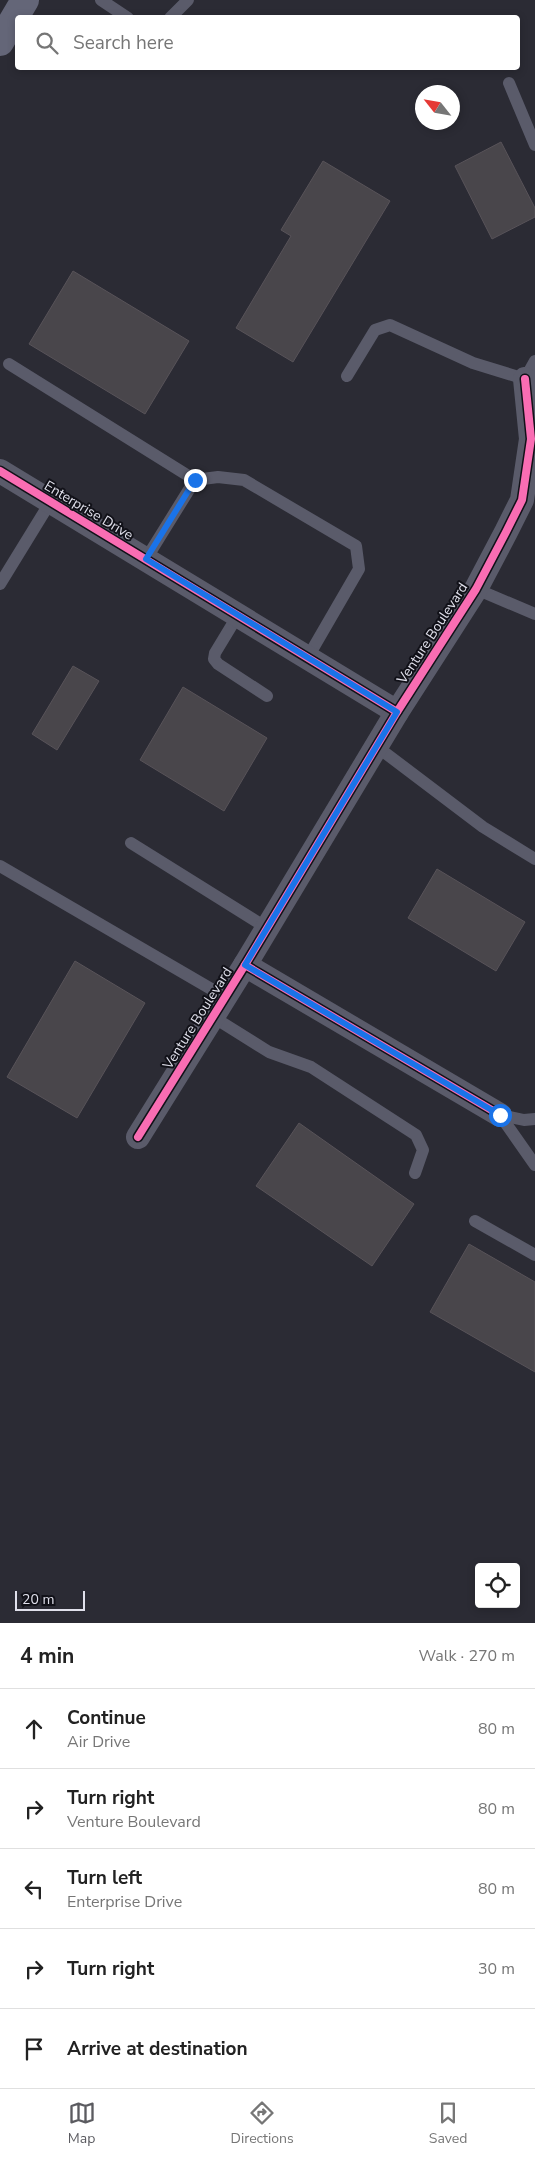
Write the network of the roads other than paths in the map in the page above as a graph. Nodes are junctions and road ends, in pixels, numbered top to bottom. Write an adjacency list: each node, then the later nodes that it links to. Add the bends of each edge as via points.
1 (26, 0): 4 (main road)
2 (101, 0): 5 (lane)
3 (188, 0): 6 (lane)
4 (17, 15)
5 (124, 15)
6 (173, 15)
7 (15, 18): 8 (main road)
8 (0, 42)
9 (509, 83): 10 (lane)
10 (535, 145)
11 (9, 364): 16 (lane)
12 (530, 370): 13 (lane, via 473,363 390,325 375,330); 14 (street, Venture Boulevard)
13 (347, 376)
14 (533, 439): 20 (street, Venture Boulevard, via 522,500)
15 (0, 471): 17 (street, Enterprise Drive)
16 (195, 480): 18 (lane); 23 (lane, via 218,477 244,480 356,546 359,569)
17 (51, 501): 18 (street, Enterprise Drive); 19 (lane)
18 (146, 559): 22 (street, Enterprise Drive)
19 (0, 584)
20 (476, 589): 21 (lane); 25 (street, Venture Boulevard)
21 (535, 614)
22 (238, 615): 23 (street, Enterprise Drive); 24 (lane, via 214,659)
23 (308, 657): 25 (street, Enterprise Drive)
24 (267, 696)
25 (397, 712): 26 (street, Venture Boulevard)
26 (376, 746): 28 (lane, via 483,827); 30 (street, Venture Boulevard)
27 (131, 843): 30 (lane)
28 (535, 859)
29 (0, 866): 32 (lane)
30 (267, 928): 31 (street, Venture Boulevard)
31 (245, 965): 32 (street, Venture Boulevard); 34 (street)
32 (225, 997): 33 (street, Venture Boulevard)
33 (213, 1017): 36 (street, Venture Boulevard); 38 (lane, via 269,1052 311,1067 416,1135 423,1150)
34 (500, 1115): 35 (lane); 37 (lane)
35 (535, 1119)
36 (138, 1137)
37 (535, 1164)
38 (415, 1174)
39 (475, 1221): 40 (lane)
40 (535, 1255)

